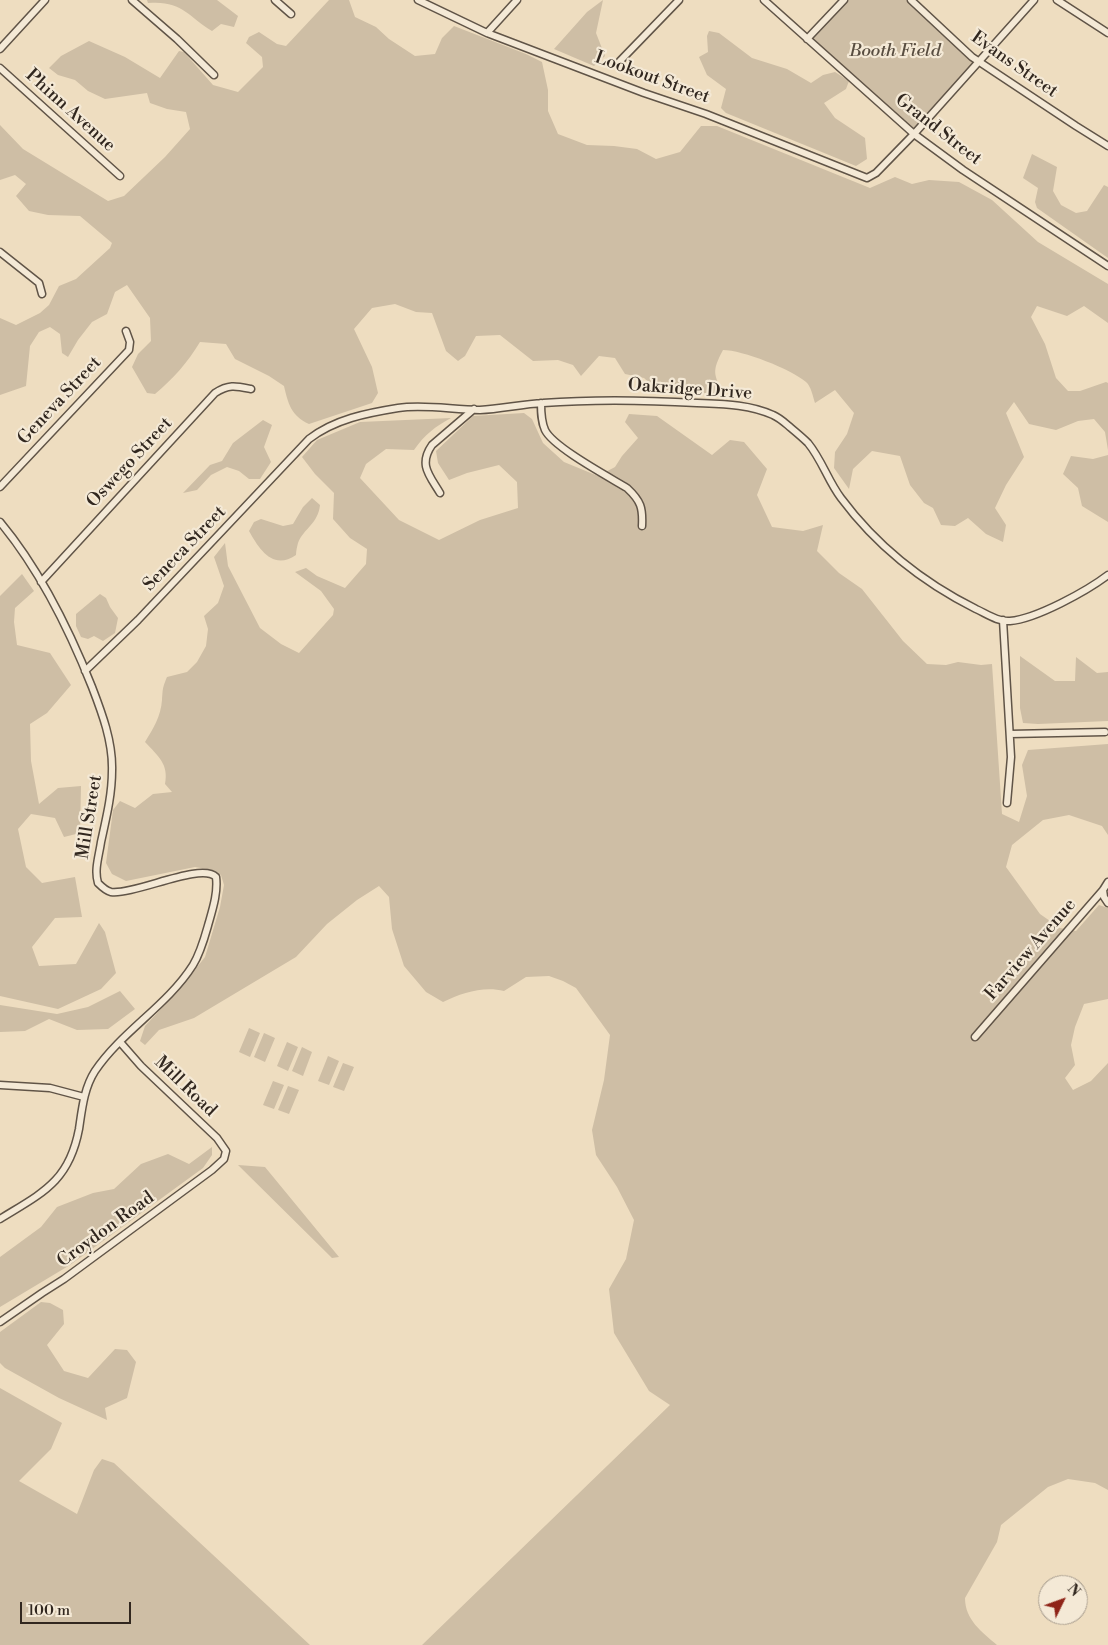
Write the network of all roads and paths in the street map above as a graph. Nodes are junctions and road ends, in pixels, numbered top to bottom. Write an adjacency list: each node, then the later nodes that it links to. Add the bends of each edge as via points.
1 (45, 0): 16 (street)
2 (132, 0): 20 (street)
3 (275, 0): 12 (street)
4 (418, 0): 13 (street, Lookout Street)
5 (517, 0): 13 (street)
6 (679, 0): 17 (street)
7 (764, 0): 15 (street, Grand Street)
8 (844, 0): 15 (street)
9 (911, 0): 18 (street, Evans Street)
10 (1034, 0): 18 (street)
11 (1058, 0): 14 (street)
12 (291, 14)
13 (487, 32): 21 (street, Lookout Street, via 867,178)
14 (1108, 33)
15 (807, 39): 21 (street, Grand Street)
16 (0, 49)
17 (620, 62)
18 (979, 62): 21 (street); 22 (street, Evans Street)
19 (0, 68): 23 (street, Phinn Avenue)
20 (214, 75)
21 (914, 134): 25 (street, Grand Street)
22 (1108, 146)
23 (120, 176)
24 (0, 252): 26 (street, via 39,283)
25 (1108, 266)
26 (42, 294)
27 (126, 331): 32 (street, Geneva Street, via 129,350)
28 (251, 389): 37 (street, Oswego Street, via 235,386 215,392)
29 (541, 403): 30 (street, Oakridge Drive); 35 (street, via 543,424 549,435 563,448 636,496 642,512); 38 (street, Oakridge Drive, via 657,400 732,405 772,415 807,442 839,495 864,526 898,558 967,604)
30 (474, 409): 31 (street, Oakridge Drive, via 402,408 372,413 327,426); 33 (street, via 428,452 427,472)
31 (304, 445): 39 (street, Seneca Street)
32 (0, 487)
33 (440, 494)
34 (0, 522): 37 (street, Mill Street)
35 (642, 526)
36 (1108, 576): 38 (street, Oakridge Drive, via 1086,591 1029,617)
37 (41, 582): 39 (street, Mill Street)
38 (1003, 620): 41 (street)
39 (85, 672): 47 (street, Mill Street, via 101,711 110,744 112,769 97,869 98,883 113,892 209,873 216,877 217,884 203,942 193,964 170,993)
40 (1105, 732): 41 (street)
41 (1010, 734): 42 (street)
42 (1007, 803)
43 (1108, 882): 44 (street, Farview Avenue)
44 (1103, 890): 45 (street); 46 (street, Farview Avenue)
45 (1108, 903)
46 (975, 1037)
47 (120, 1042): 49 (street, via 94,1073); 50 (street, Mill Road, via 216,1138)
48 (0, 1085): 49 (street, via 50,1088)
49 (84, 1097): 51 (street, via 76,1144 63,1173 44,1191)
50 (226, 1155): 52 (street, Croydon Road, via 212,1170)
51 (0, 1219)
52 (0, 1322)

